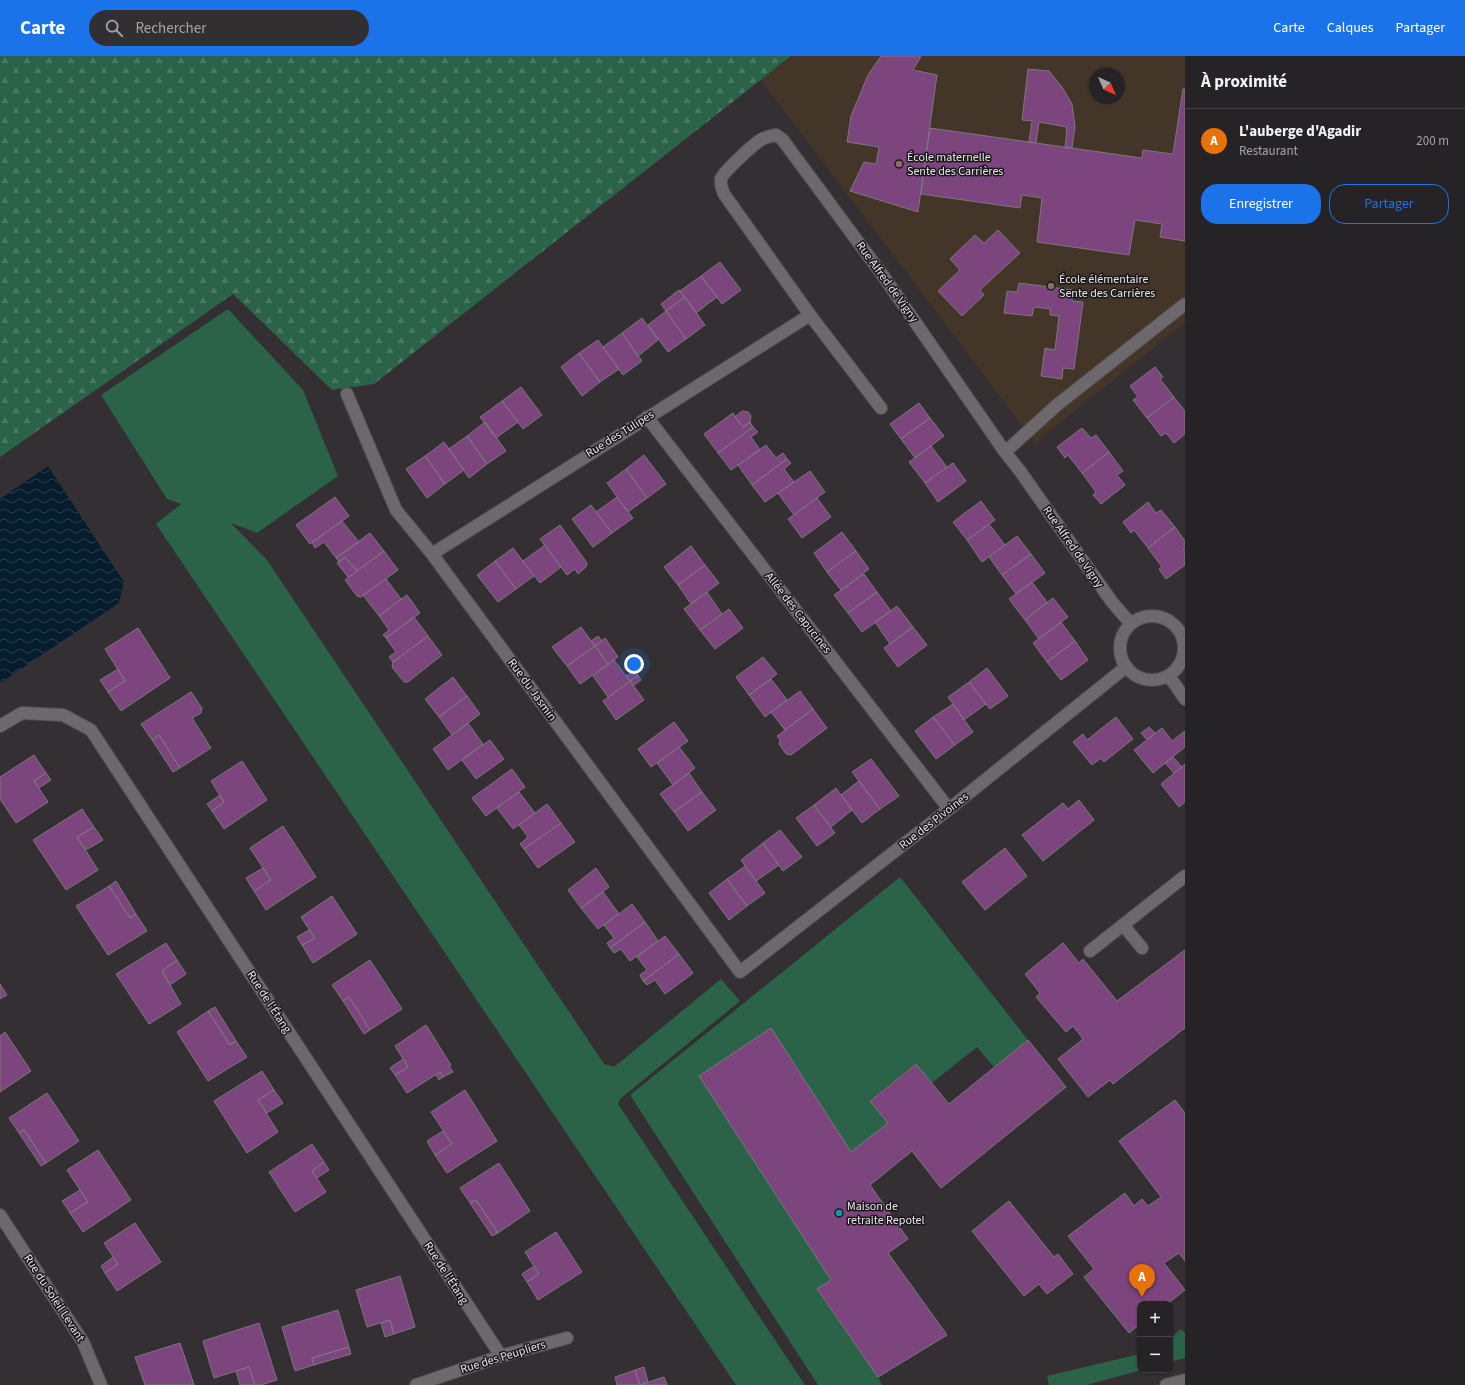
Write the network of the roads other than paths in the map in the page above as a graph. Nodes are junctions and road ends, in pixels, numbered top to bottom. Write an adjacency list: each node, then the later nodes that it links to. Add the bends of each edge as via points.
1 (1185, 304): 6 (street, via 1057,405)
2 (810, 315): 4 (street, Rue Alfred de Vigny); 5 (street, Rue des Tulipes); 6 (street, Rue Alfred de Vigny, via 721,187 721,179 725,172 758,141 769,136 776,135 782,139 884,277)
3 (347, 394): 7 (street, Rue du Jasmin, via 396,510)
4 (881, 408)
5 (647, 417): 7 (street, Rue des Tulipes); 14 (street, Allée des Capucines)
6 (1005, 452): 9 (street, Rue Alfred de Vigny, via 1112,602)
7 (432, 554): 19 (street, Rue du Jasmin)
8 (1181, 623): 9 (street, via 1154,616 1142,618); 11 (street, via 1185,647 1183,658)
9 (1131, 624): 10 (street, via 1120,644 1121,656)
10 (1126, 667): 11 (street, via 1134,675 1145,680 1157,680); 14 (street, Rue des Pivoines)
11 (1168, 676): 12 (street)
12 (1185, 699)
13 (0, 726): 22 (street, Rue de l'Étang, via 22,713 63,715 91,730)
14 (949, 809): 19 (street, Rue des Pivoines)
15 (1185, 876): 16 (street)
16 (1123, 925): 17 (street); 18 (street)
17 (1142, 948)
18 (1090, 951)
19 (740, 972)
20 (0, 1215): 24 (street, Rue du Soleil Levant, via 83,1342)
21 (567, 1338): 22 (street, Rue des Peupliers)
22 (501, 1356): 25 (street, Rue des Peupliers)
23 (1185, 1380): 26 (street)
24 (101, 1385)
25 (416, 1385)
26 (1166, 1385)

